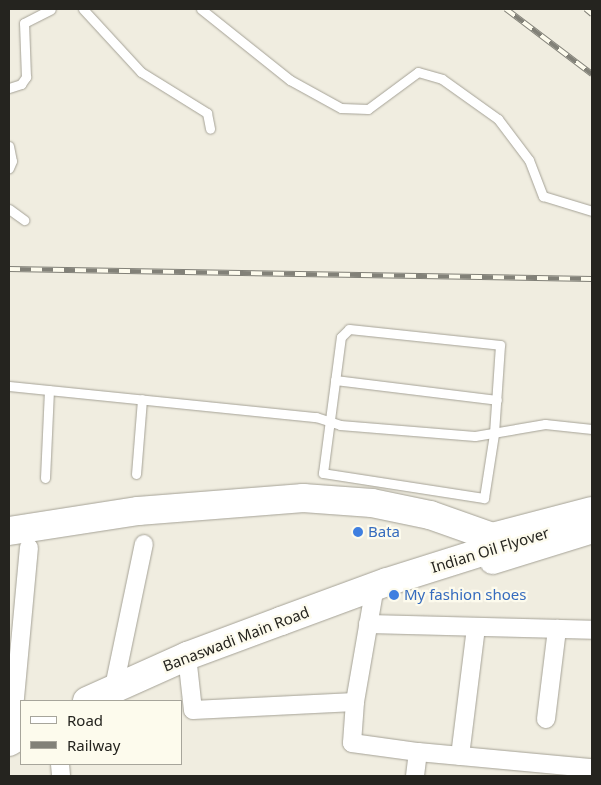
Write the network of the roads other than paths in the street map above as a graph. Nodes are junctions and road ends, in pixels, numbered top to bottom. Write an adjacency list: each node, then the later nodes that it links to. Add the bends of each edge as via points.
1 (51, 9): 4 (lane, via 24,22 26,77 21,84)
2 (84, 9): 5 (lane, via 141,72 207,113)
3 (201, 9): 9 (lane, via 290,80 341,108 368,109 418,72 442,79 498,119 530,160 543,196)
4 (9, 88)
5 (210, 129)
6 (9, 146): 7 (lane, via 12,160)
7 (9, 168)
8 (9, 209): 10 (lane)
9 (592, 211)
10 (24, 220)
11 (335, 380): 15 (lane); 15 (lane, via 341,337 349,329 500,345); 16 (lane)
12 (9, 386): 13 (lane)
13 (49, 390): 14 (lane); 20 (lane)
14 (142, 399): 16 (lane, via 316,417); 19 (lane)
15 (497, 400): 18 (lane)
16 (330, 422): 18 (lane, via 475,436); 18 (lane, via 323,472 484,498)
17 (592, 429): 18 (lane, via 545,424)
18 (494, 434)
19 (136, 474)
20 (45, 478)
21 (592, 511): 24 (main road, Indian Oil Flyover, via 492,537 430,515 372,503 302,498 138,511)
22 (592, 518): 26 (main road, Indian Oil Flyover)
23 (592, 530): 26 (street, via 425,580)
24 (19, 540): 27 (street)
25 (144, 544): 33 (street)
26 (381, 584): 28 (street); 32 (main road, Banaswadi Main Road)
27 (16, 622): 34 (street)
28 (368, 624): 29 (street); 36 (street)
29 (476, 627): 30 (street); 40 (street)
30 (557, 628): 31 (street); 37 (street)
31 (592, 630)
32 (186, 656): 33 (main road, Banaswadi Main Road); 36 (street, via 193,710)
33 (114, 687): 35 (main road, Banaswadi Main Road)
34 (11, 700): 38 (street)
35 (89, 700)
36 (355, 702): 39 (street, via 352,743)
37 (546, 718)
38 (14, 739)
39 (418, 752): 40 (street); 42 (street)
40 (460, 756): 41 (street)
41 (592, 768)
42 (415, 776)

